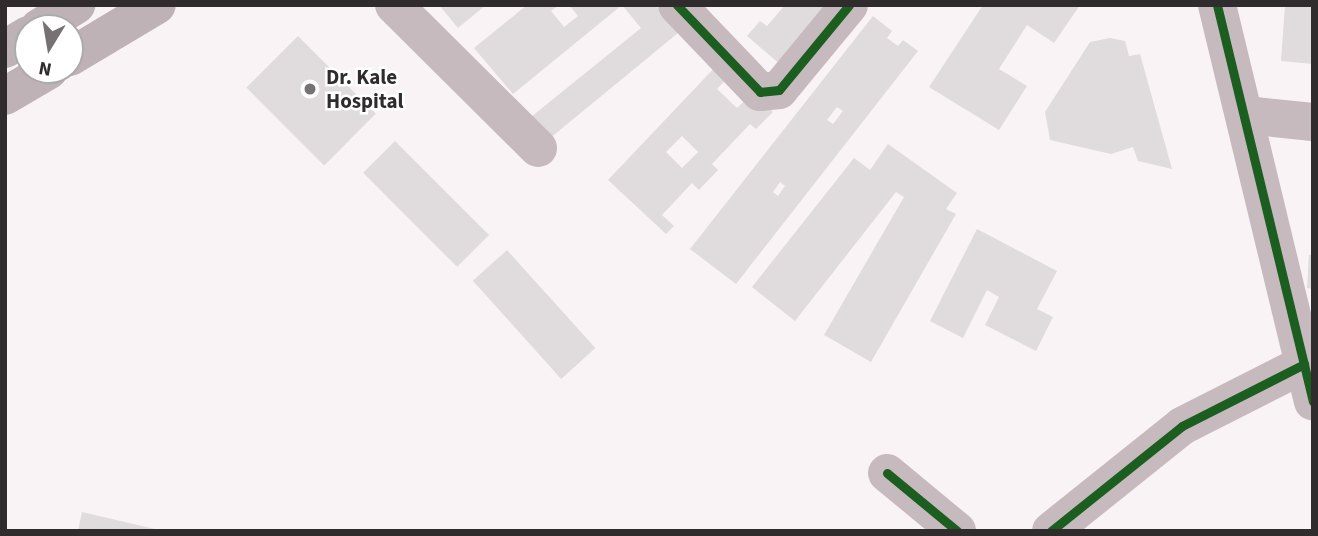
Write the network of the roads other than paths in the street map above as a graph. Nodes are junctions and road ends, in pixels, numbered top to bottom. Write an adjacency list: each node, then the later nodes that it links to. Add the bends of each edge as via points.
1 (157, 5): 6 (main road)
2 (394, 5): 11 (street)
3 (677, 5): 4 (street, via 760,92 779,90)
4 (849, 5)
5 (1216, 5): 9 (street)
6 (84, 49)
7 (25, 84): 8 (main road)
8 (5, 96)
9 (1246, 115): 10 (street); 12 (street)
10 (1313, 122)
11 (538, 148)
12 (1304, 364): 13 (street); 16 (street, via 1182,426)
13 (1313, 402)
14 (887, 473): 15 (street)
15 (957, 531)
16 (1051, 531)

